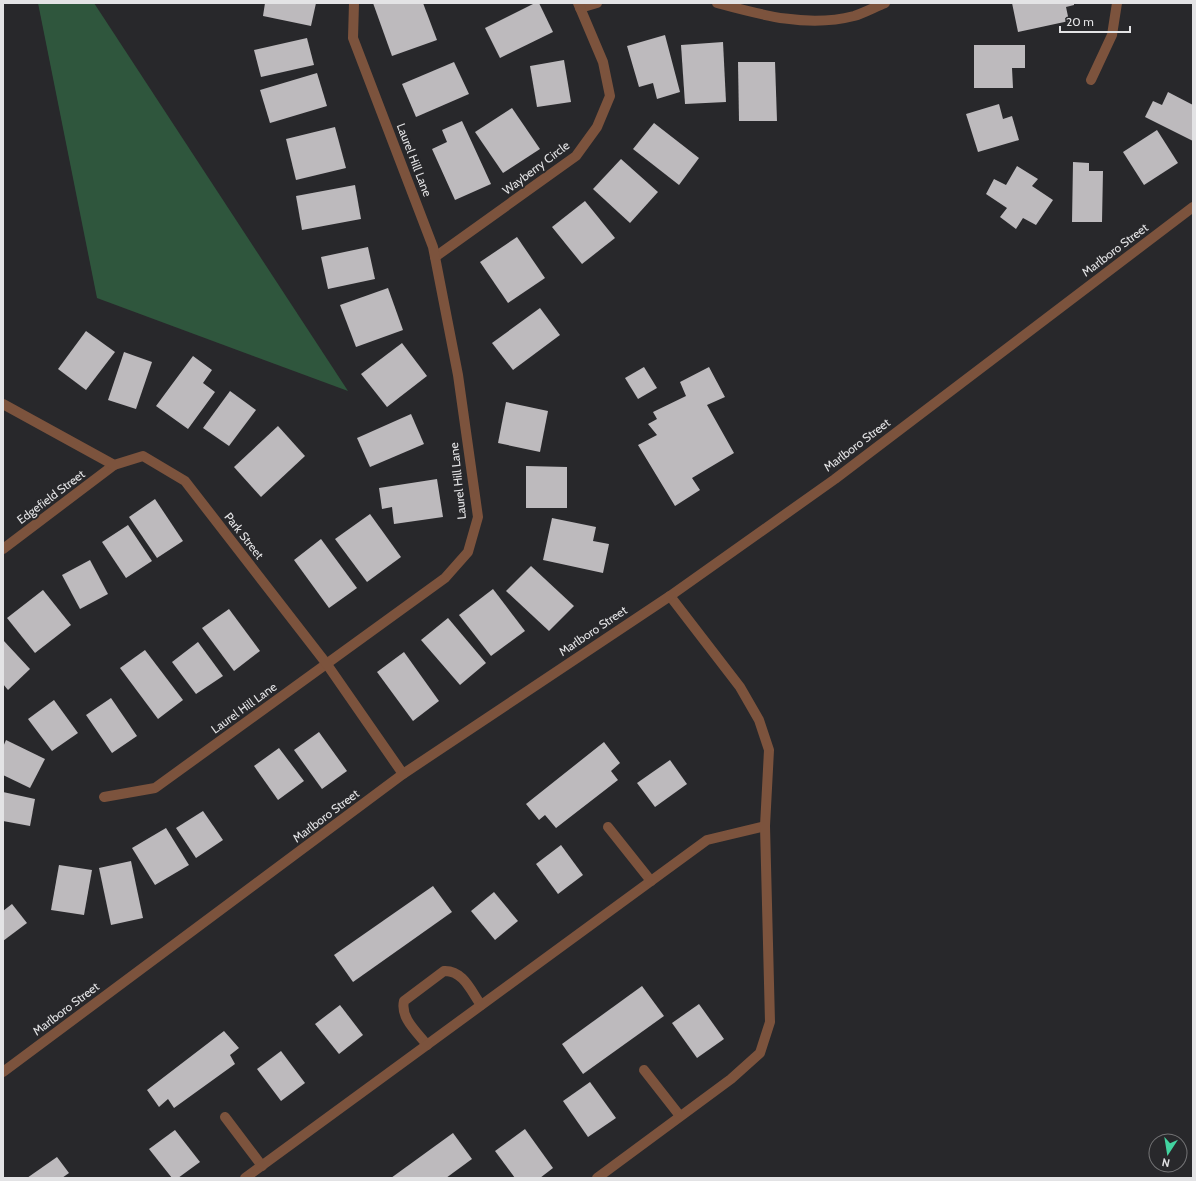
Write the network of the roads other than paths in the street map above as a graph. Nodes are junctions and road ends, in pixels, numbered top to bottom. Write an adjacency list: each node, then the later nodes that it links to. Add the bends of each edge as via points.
1 (354, 3): 9 (street, Laurel Hill Lane, via 353,38)
2 (597, 3): 6 (street)
3 (717, 3): 4 (street, via 752,13 822,22 855,16)
4 (885, 3)
5 (1117, 3): 7 (street, via 1112,35)
6 (579, 5): 9 (street, Wayberry Circle, via 603,62 610,96 597,127 576,156)
7 (1091, 80)
8 (1193, 207): 13 (street, Marlboro Street, via 835,479)
9 (435, 257): 14 (street, Laurel Hill Lane, via 458,374 478,518 468,552 445,578)
10 (3, 404): 11 (street)
11 (114, 465): 12 (street, Edgefield Street); 14 (street, Park Street, via 143,456 185,481)
12 (3, 549)
13 (670, 596): 15 (street, Marlboro Street); 17 (street, via 740,687 759,720 769,750)
14 (326, 663): 15 (street, Park Street); 16 (street, Laurel Hill Lane, via 155,788)
15 (403, 774): 23 (street, Marlboro Street)
16 (104, 797)
17 (765, 826): 19 (street, via 707,840); 24 (street, via 770,1022 760,1053 731,1079)
18 (608, 827): 19 (street)
19 (651, 881): 20 (street)
20 (481, 1005): 21 (street); 21 (street, via 458,974 451,970 444,971 404,1001 402,1009 404,1016)
21 (427, 1045): 26 (street)
22 (644, 1070): 24 (street)
23 (3, 1072)
24 (680, 1116): 28 (street)
25 (225, 1117): 26 (street)
26 (262, 1166): 27 (street)
27 (245, 1178)
28 (597, 1178)

